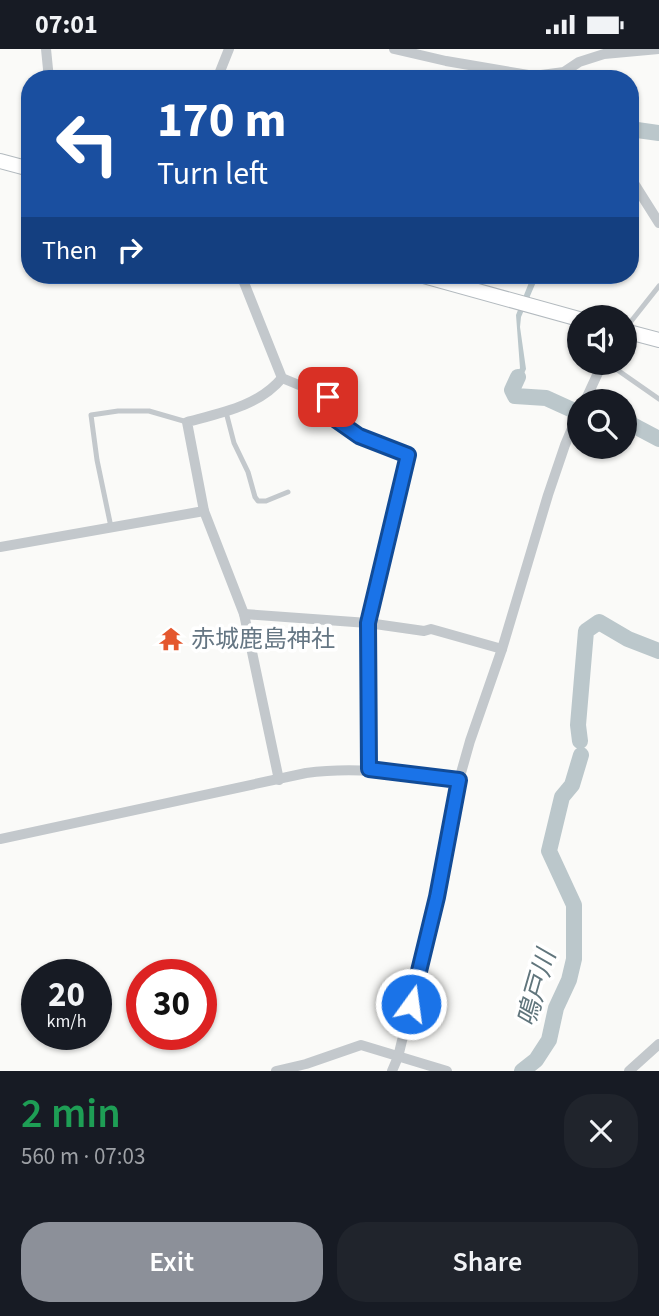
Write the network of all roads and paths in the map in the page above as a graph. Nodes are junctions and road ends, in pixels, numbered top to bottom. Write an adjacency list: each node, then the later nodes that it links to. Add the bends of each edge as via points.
1 (46, 49): 5 (street)
2 (229, 49): 6 (street)
3 (394, 49): 7 (street)
4 (659, 49): 8 (street, via 604,54 579,62)
5 (48, 70)
6 (221, 70)
7 (503, 70)
8 (571, 70)
9 (0, 161): 10 (main road)
10 (21, 167)
11 (639, 191): 12 (street)
12 (659, 223)
13 (245, 284): 21 (street)
14 (452, 284): 17 (main road)
15 (659, 286): 16 (lane)
16 (637, 314)
17 (567, 316)
18 (637, 334): 19 (main road)
19 (659, 340)
20 (624, 375): 22 (lane)
21 (282, 378): 23 (street, via 260,398); 31 (street, via 328,397 332,417 359,436 408,455)
22 (659, 399)
23 (226, 412): 24 (street); 26 (lane, via 258,501)
24 (187, 422): 27 (street); 28 (lane, via 149,411 91,415)
25 (567, 443): 32 (street)
26 (288, 492)
27 (204, 511): 28 (street); 30 (street)
28 (111, 527): 29 (street)
29 (0, 547)
30 (244, 614): 31 (street); 34 (street)
31 (368, 623): 32 (street, via 430,629); 33 (street)
32 (502, 649): 35 (street)
33 (369, 769): 34 (street, via 331,770); 35 (street)
34 (279, 780): 36 (street)
35 (459, 780): 38 (street, via 437,897)
36 (0, 839)
37 (659, 1044): 42 (street)
38 (398, 1057): 39 (street, via 361,1045); 40 (street); 41 (street)
39 (276, 1071)
40 (392, 1071)
41 (447, 1071)
42 (629, 1071)

